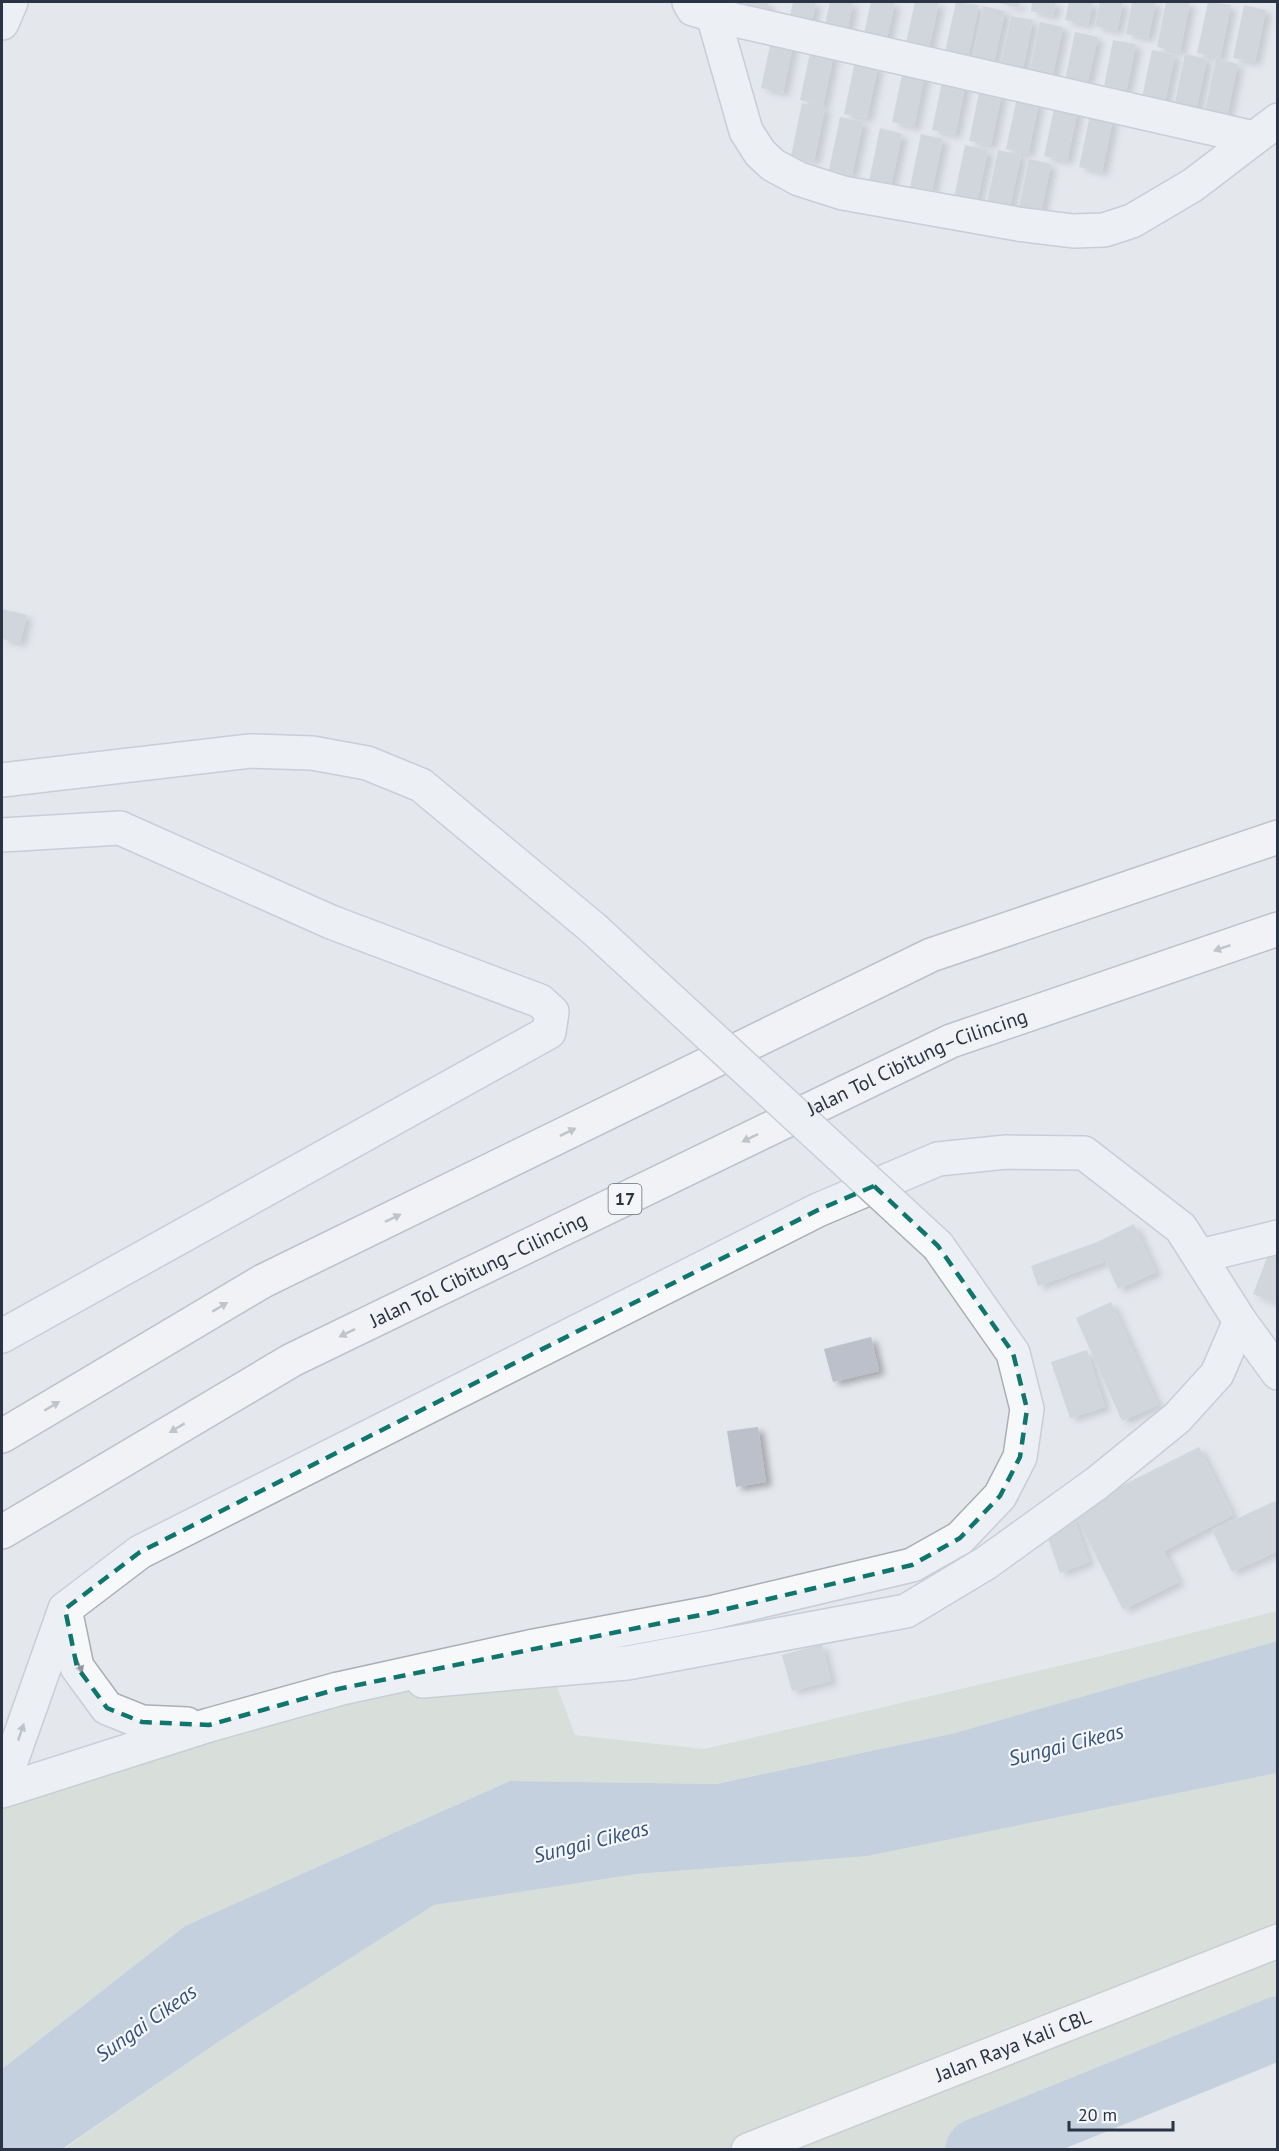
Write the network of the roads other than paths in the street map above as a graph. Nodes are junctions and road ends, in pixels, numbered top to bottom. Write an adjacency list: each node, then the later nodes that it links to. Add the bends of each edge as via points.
1 (11, 2): 3 (street)
2 (701, 8): 4 (street); 4 (street, via 746,131 760,153 799,179 843,193 1018,224 1073,231 1104,230 1132,221 1193,185)
3 (2, 23)
4 (1266, 129)
5 (2, 780): 17 (street, bridge, via 250,751 312,753 367,763 421,785 594,928 938,1246 1013,1353 1027,1409 1020,1457 1000,1496 960,1538 912,1565 710,1613)
6 (2, 835): 12 (street, via 120,828 331,921 540,1001 552,1012 549,1032)
7 (1278, 837): 14 (main road, one-way to 7, via 263,1281 931,955)
8 (1278, 929): 15 (main road, Jalan Tol Cibitung–Cilincing / 17, one-way to 15, via 951,1041 292,1359)
9 (1278, 1237): 10 (street)
10 (1200, 1256): 11 (street); 16 (street, via 1181,1228 1084,1153 1006,1152 938,1159 807,1216 140,1552)
11 (1240, 1321): 13 (street); 17 (street, via 1216,1374 1177,1418 1097,1483 986,1563 906,1611 627,1663)
12 (2, 1336)
13 (1278, 1373)
14 (2, 1436)
15 (2, 1532)
16 (65, 1609): 18 (street, one-way to 18, via 77,1667 107,1708 142,1722); 19 (street, one-way to 16)
17 (338, 1689): 18 (street)
18 (209, 1725): 19 (street)
19 (2, 1789)
20 (1278, 1941): 21 (main road, Jalan Raya Kali CBL)
21 (748, 2150)

